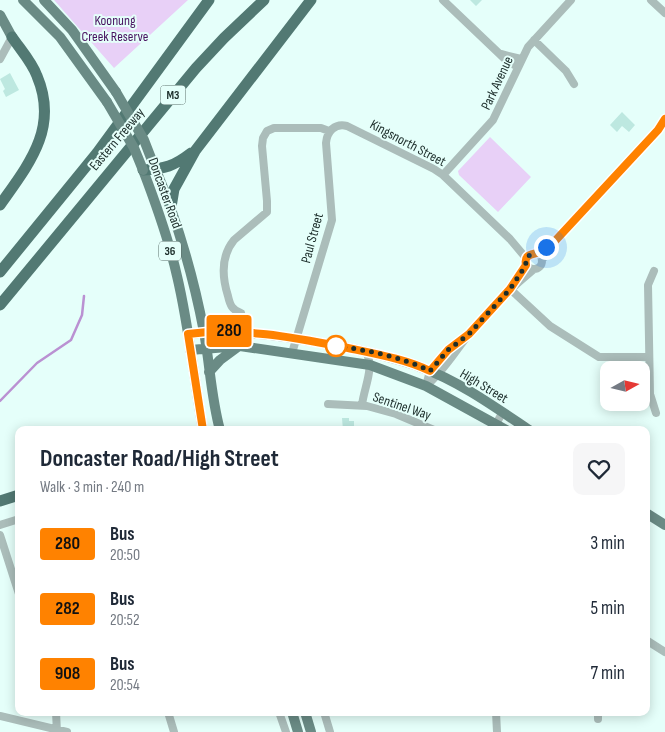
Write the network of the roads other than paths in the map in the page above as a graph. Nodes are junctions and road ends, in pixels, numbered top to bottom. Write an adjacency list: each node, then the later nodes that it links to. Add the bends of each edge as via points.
1 (23, 0): 21 (main road, Doncaster Road / 36, bridge, via 60,37 107,102)
2 (44, 0): 20 (main road, Doncaster Road / 36, bridge, via 72,30 116,92 144,140)
3 (210, 0): 29 (highway, Eastern Freeway / M3, via 97,153)
4 (264, 0): 31 (highway, Eastern Freeway / M3, via 196,68)
5 (311, 0): 19 (highway)
6 (443, 0): 14 (street, via 501,54)
7 (571, 0): 12 (street, Park Avenue)
8 (651, 0): 9 (street)
9 (665, 13)
10 (0, 15): 11 (main road)
11 (12, 37): 13 (street); 23 (highway, via 36,74 45,103 45,120 36,148)
12 (534, 40): 14 (street, Park Avenue); 15 (street, via 566,71)
13 (0, 59)
14 (520, 63): 22 (street, Park Avenue, via 493,120)
15 (574, 84)
16 (665, 119): 17 (street)
17 (662, 128): 25 (street)
18 (331, 130): 22 (street, Kingsnorth Street, via 338,125 347,126); 33 (street, Kingsnorth Street, via 274,128 263,138 266,212 234,240 225,258 226,291 232,308); 37 (street, Paul Street, via 326,143 332,220)
19 (195, 151): 20 (highway, via 177,164); 24 (highway, via 174,189)
20 (156, 169): 21 (highway); 24 (main road, Doncaster Road / 36)
21 (143, 170): 36 (main road, Doncaster Road / 36, via 165,231)
22 (443, 175): 26 (street, Kingsnorth Street)
23 (0, 205)
24 (171, 206): 32 (main road, Doncaster Road / 36)
25 (555, 241): 26 (street); 27 (street)
26 (531, 260): 27 (street, Kingsnorth Street, via 540,256); 27 (street, via 540,267); 30 (street)
27 (542, 260)
28 (654, 271): 43 (street, via 648,285)
29 (0, 272)
30 (510, 289): 43 (street, via 550,326 599,357); 46 (street)
31 (0, 305)
32 (200, 309): 34 (main road, via 212,324); 35 (main road, Doncaster Road / 36)
33 (241, 313)
34 (227, 331): 35 (main road, High Street); 37 (main road, High Street)
35 (204, 332): 36 (main road, High Street); 39 (main road, Doncaster Road / 36)
36 (188, 334): 40 (main road, Doncaster Road / 36)
37 (295, 339): 41 (main road, High Street); 42 (street, Paul Street)
38 (240, 346): 39 (main road, High Street); 42 (main road, High Street); 45 (main road)
39 (207, 348): 40 (main road, High Street); 45 (main road, Doncaster Road / 36)
40 (190, 350): 52 (main road, Doncaster Road / 36)
41 (366, 352): 44 (street, Sentinel Way); 46 (main road, High Street)
42 (292, 353): 44 (main road, High Street)
43 (649, 357): 51 (street, via 650,394)
44 (370, 365): 47 (main road, High Street); 49 (street, Sentinel Way)
45 (209, 372): 53 (main road, Doncaster Road / 36)
46 (434, 373): 47 (street); 50 (main road, High Street)
47 (426, 386): 55 (main road, High Street)
48 (328, 404): 49 (street, Sentinel Way)
49 (362, 405): 54 (street, Sentinel Way)
50 (502, 413): 56 (street); 57 (main road, High Street)
51 (656, 413)
52 (202, 426)
53 (219, 426)
54 (424, 426)
55 (492, 426)
56 (495, 426)
57 (522, 426)
58 (15, 496): 59 (highway)
59 (0, 501)
60 (650, 516): 63 (main road)
61 (15, 520): 62 (street)
62 (0, 525)
63 (665, 525)
64 (0, 535): 65 (street)
65 (15, 582)
66 (650, 643): 67 (street)
67 (665, 652)
68 (0, 716): 76 (street)
69 (56, 716): 76 (street)
70 (169, 716): 78 (street)
71 (280, 716): 79 (street)
72 (293, 716): 80 (main road)
73 (306, 716): 81 (main road)
74 (325, 716): 82 (street)
75 (496, 716): 83 (street)
76 (57, 731): 77 (street)
77 (67, 732)
78 (174, 732)
79 (286, 732)
80 (298, 732)
81 (311, 732)
82 (330, 732)
83 (497, 732)

